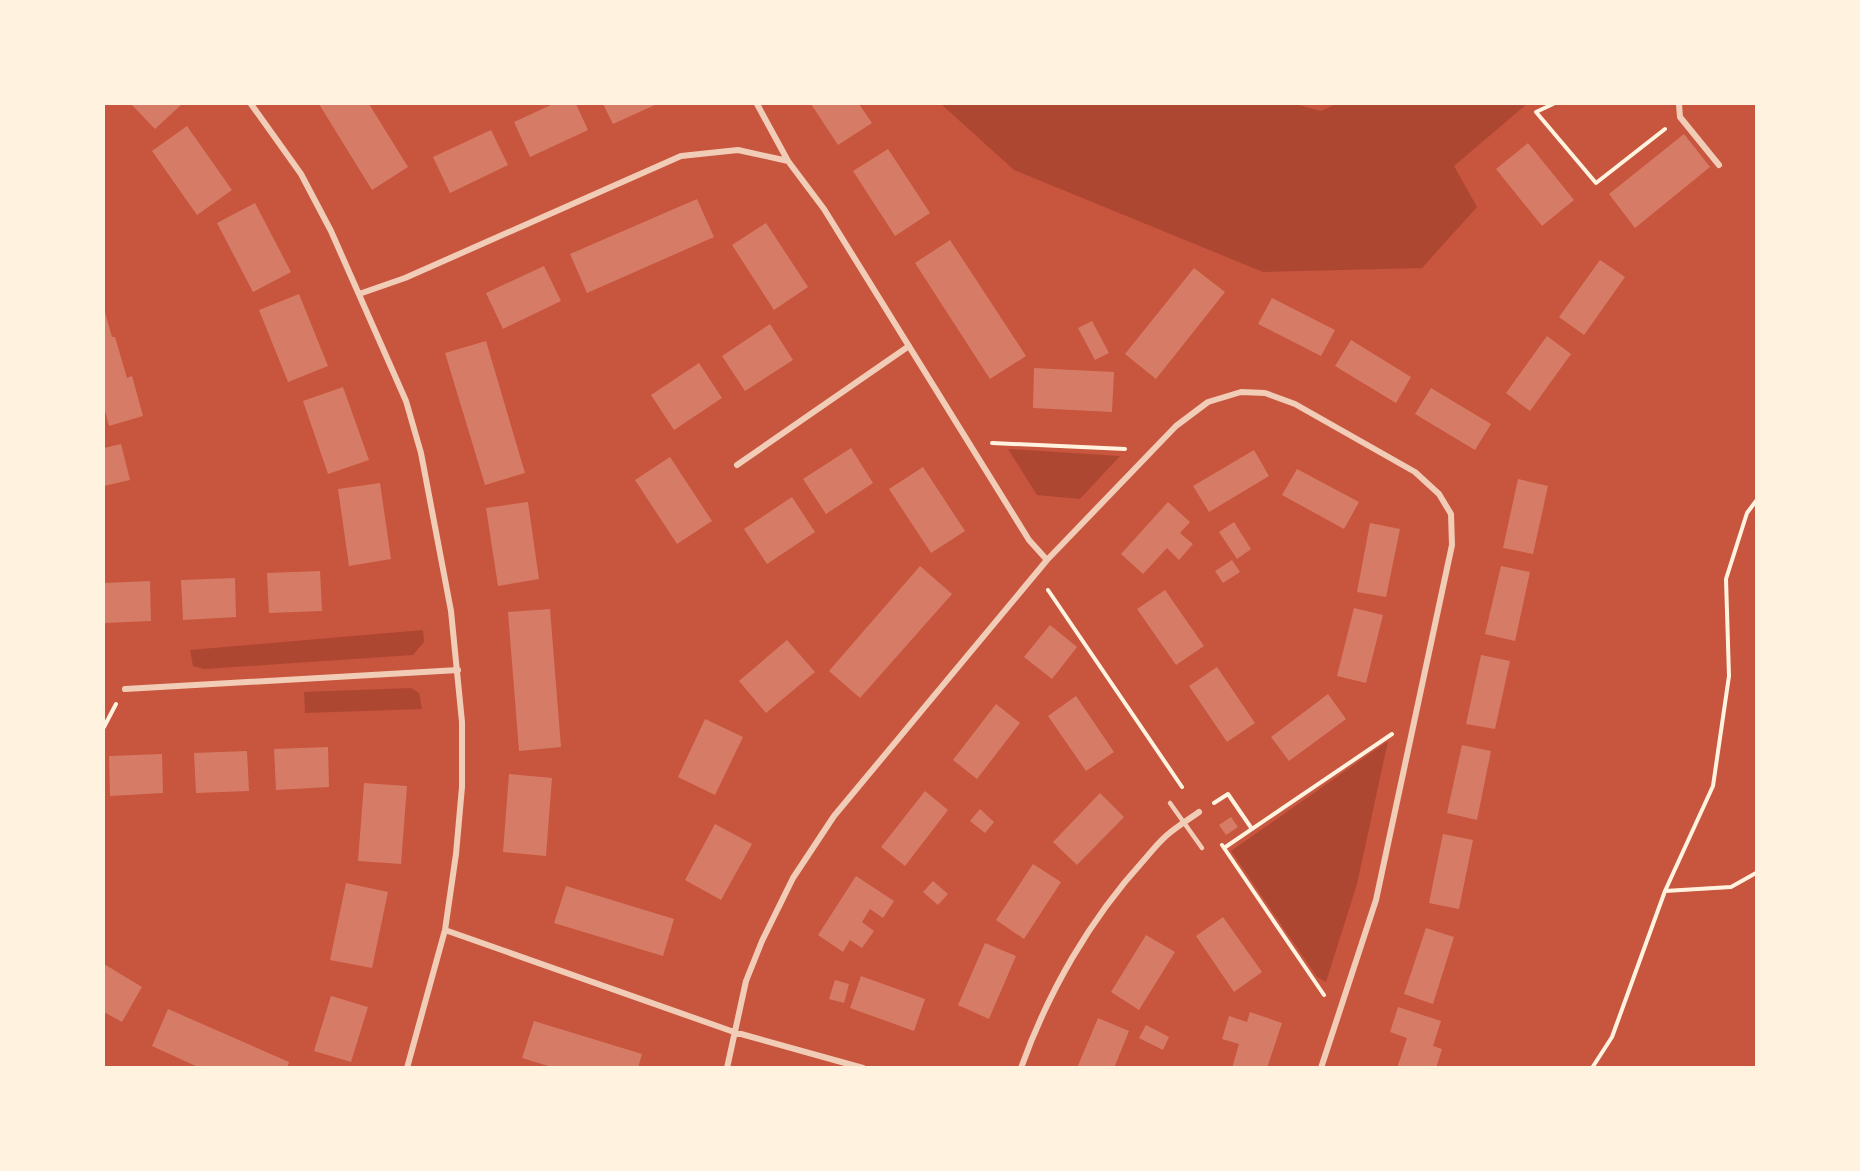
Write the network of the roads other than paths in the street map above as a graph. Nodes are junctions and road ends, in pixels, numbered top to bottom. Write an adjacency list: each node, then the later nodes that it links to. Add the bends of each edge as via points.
1 (251, 104): 6 (street, via 301,174)
2 (758, 104): 4 (street)
3 (1679, 104): 5 (street, via 1680,117)
4 (788, 161): 6 (street, via 738,150 681,156 405,278); 7 (street, via 824,208)
5 (1719, 165)
6 (359, 294): 10 (street, via 406,401 421,453 451,611)
7 (909, 346): 8 (street); 9 (street, via 1029,540)
8 (737, 465)
9 (1047, 560): 17 (street, via 834,816 792,878 750,971); 22 (street, via 1176,426 1208,402 1240,392 1265,393 1295,404 1415,472 1438,494 1451,514 1452,544 1376,900)
10 (458, 670): 11 (street); 16 (street, via 462,788)
11 (125, 689)
12 (1170, 803): 14 (lane)
13 (1199, 812): 14 (street)
14 (1185, 823): 15 (lane); 21 (street, via 1166,836 1128,877 1096,920 1062,976)
15 (1202, 848)
16 (445, 930): 17 (street); 18 (street)
17 (734, 1032): 19 (street); 20 (street)
18 (407, 1068)
19 (727, 1068)
20 (863, 1068)
21 (1021, 1068)
22 (1321, 1068)

